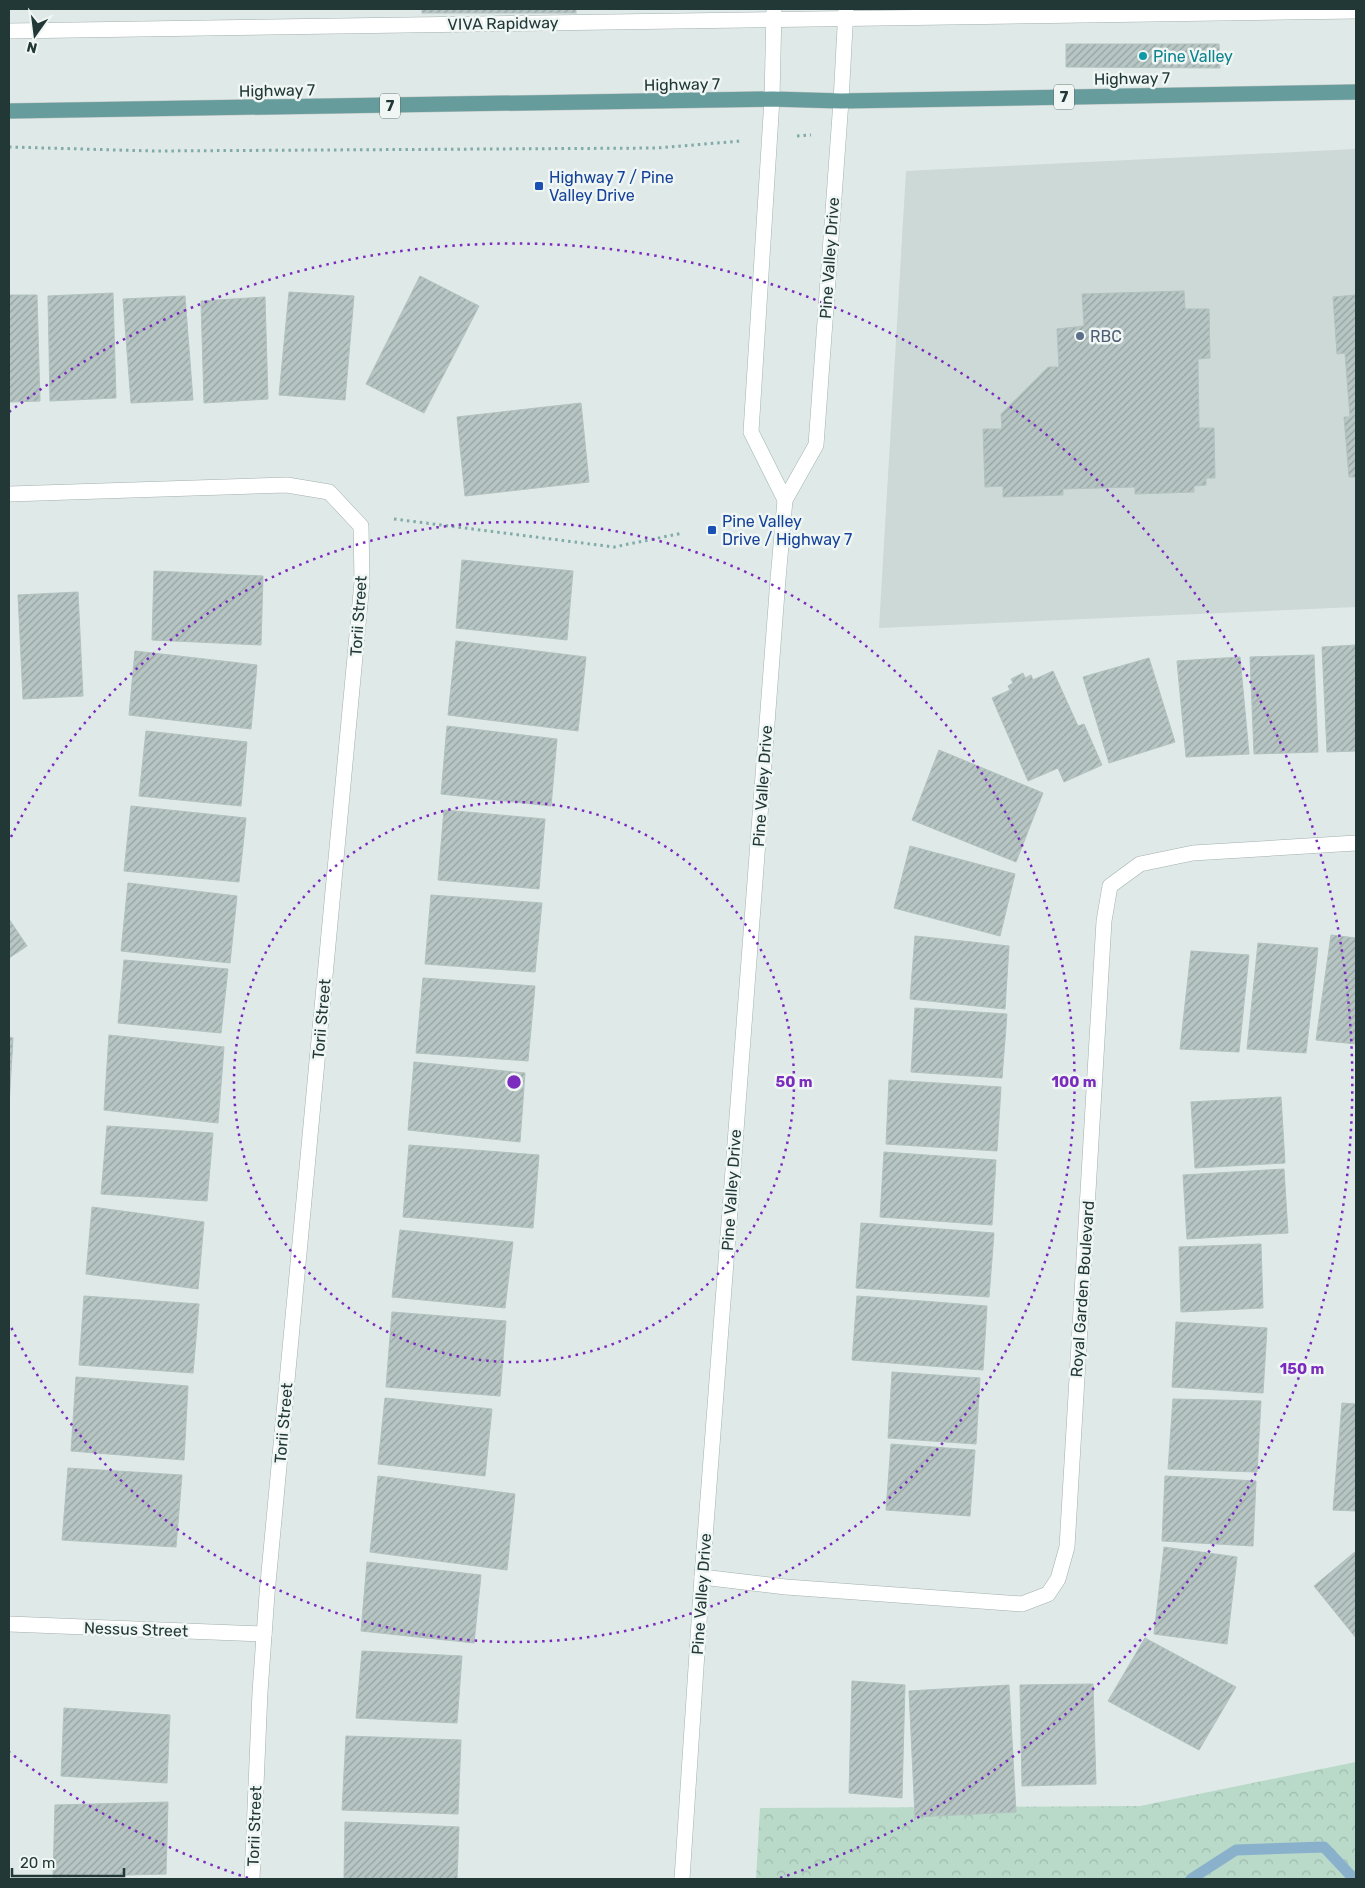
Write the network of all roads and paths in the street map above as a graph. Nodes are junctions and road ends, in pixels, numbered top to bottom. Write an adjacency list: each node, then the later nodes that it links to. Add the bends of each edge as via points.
1 (1356, 11): 2 (street, VIVA Rapidway)
2 (845, 13): 3 (street, VIVA Rapidway); 7 (street, Pine Valley Drive)
3 (774, 14): 4 (street, VIVA Rapidway); 6 (street)
4 (9, 31)
5 (1356, 92): 7 (main road, Highway 7 / 7)
6 (772, 99): 7 (main road, Highway 7 / 7); 8 (main road, Highway 7 / 7); 12 (street, via 752,432)
7 (842, 101): 12 (street, Pine Valley Drive, via 816,445)
8 (9, 110)
9 (9, 147): 10 (path, via 153,151)
10 (657, 148)
11 (9, 494): 18 (street, Torii Street, via 287,485 329,492 361,526 362,582)
12 (785, 500): 16 (street, Pine Valley Drive)
13 (394, 519): 14 (path, via 614,547)
14 (683, 532)
15 (1356, 843): 16 (street, Royal Garden Boulevard, via 1193,853 1140,864 1110,886 1104,922 1067,1547 1058,1579 1048,1594 1022,1604 786,1587)
16 (702, 1577): 20 (street, Pine Valley Drive)
17 (9, 1624): 18 (street, Nessus Street)
18 (264, 1634): 19 (street, Torii Street)
19 (252, 1879)
20 (682, 1879)

